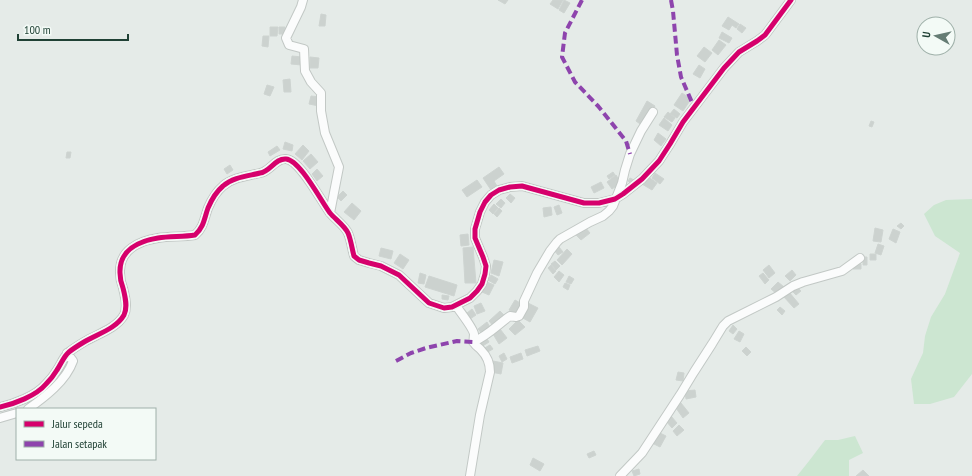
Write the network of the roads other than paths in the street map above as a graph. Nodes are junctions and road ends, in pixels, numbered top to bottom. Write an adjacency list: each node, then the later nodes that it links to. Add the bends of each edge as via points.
1 (303, 0): 5 (street, via 286,38 289,45 304,49 305,71 321,93 325,133 339,167)
2 (791, 0): 4 (street, via 765,35 739,52 724,68 683,122 652,169)
3 (653, 112): 4 (street, via 630,154)
4 (615, 200): 7 (street, via 584,203 522,186 499,190 482,207 475,229 486,266 482,284 470,298); 8 (street, via 603,216 557,242 537,273 519,316 510,316)
5 (330, 213): 7 (street, via 347,231 354,256 359,260 381,266 399,275 429,303 444,308); 9 (street, via 303,173 286,159 275,163 265,172 231,180 223,186 208,206 203,225 195,235 158,238 135,244 126,252 120,273 125,297 124,314 112,327)
6 (860, 258): 15 (street, via 842,271 793,286 728,321 642,453)
7 (452, 307): 8 (street, via 457,307 470,325 474,333)
8 (474, 342): 14 (street, via 488,359 490,372)
9 (67, 353): 10 (street, via 45,386 17,402); 11 (street, via 73,361 72,366 50,393)
10 (0, 407)
11 (29, 408)
12 (16, 412): 13 (street)
13 (0, 418)
14 (470, 476)
15 (620, 476)

